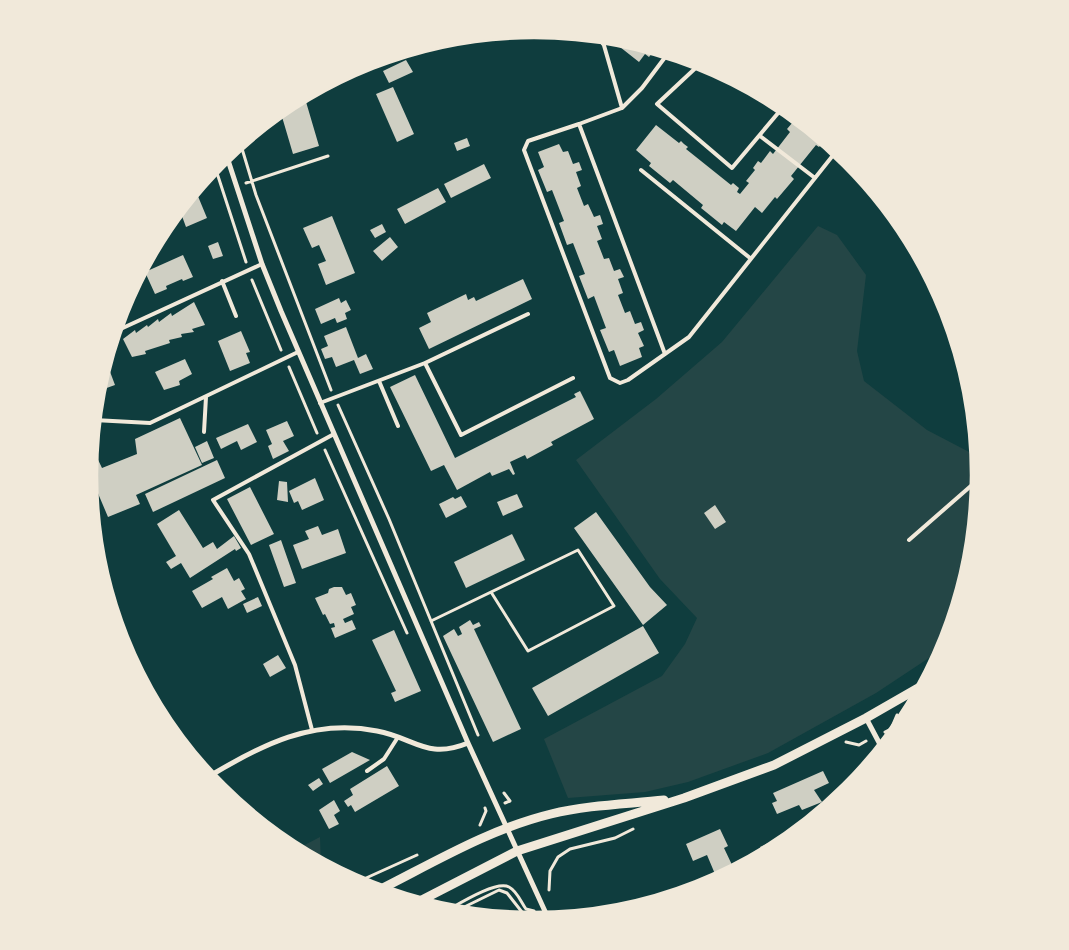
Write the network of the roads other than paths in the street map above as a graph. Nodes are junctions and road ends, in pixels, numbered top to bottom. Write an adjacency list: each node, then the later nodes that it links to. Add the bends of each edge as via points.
1 (604, 44): 4 (lane)
2 (665, 58): 4 (lane)
3 (695, 68): 7 (lane, via 657,104 732,168)
4 (622, 108): 6 (lane)
5 (779, 112): 7 (lane)
6 (579, 124): 19 (lane); 19 (lane, via 528,141 524,150 610,378 620,383 628,380)
7 (760, 136): 11 (lane)
8 (833, 155): 11 (lane)
9 (229, 162): 13 (street)
10 (641, 170): 12 (lane)
11 (814, 178): 12 (lane)
12 (750, 258): 19 (lane, via 689,337)
13 (262, 264): 14 (lane); 18 (street)
14 (222, 282): 16 (lane); 17 (lane)
15 (528, 314): 20 (lane)
16 (236, 316)
17 (122, 328)
18 (298, 352): 23 (lane); 24 (street)
19 (664, 354)
20 (425, 363): 21 (lane, via 461,434); 22 (lane)
21 (573, 378)
22 (379, 381): 24 (lane); 26 (lane)
23 (206, 398): 25 (lane, via 150,423); 27 (lane)
24 (320, 403): 28 (street)
25 (101, 420)
26 (398, 426)
27 (204, 432)
28 (334, 434): 33 (lane, via 213,500 249,554 295,665); 35 (street)
29 (972, 485): 30 (lane)
30 (909, 540)
31 (915, 690): 32 (street)
32 (866, 718): 36 (street); 39 (street, via 774,765)
33 (312, 730): 34 (street, via 349,728); 38 (street, via 278,740)
34 (398, 737): 35 (street, via 429,749 443,750); 37 (lane, via 384,759)
35 (468, 742): 40 (street)
36 (880, 744)
37 (367, 771)
38 (215, 773)
39 (684, 798): 40 (street, via 570,811); 41 (street)
40 (506, 828): 41 (street); 42 (street)
41 (517, 851): 43 (street); 44 (street)
42 (387, 886)
43 (424, 899)
44 (545, 912)

